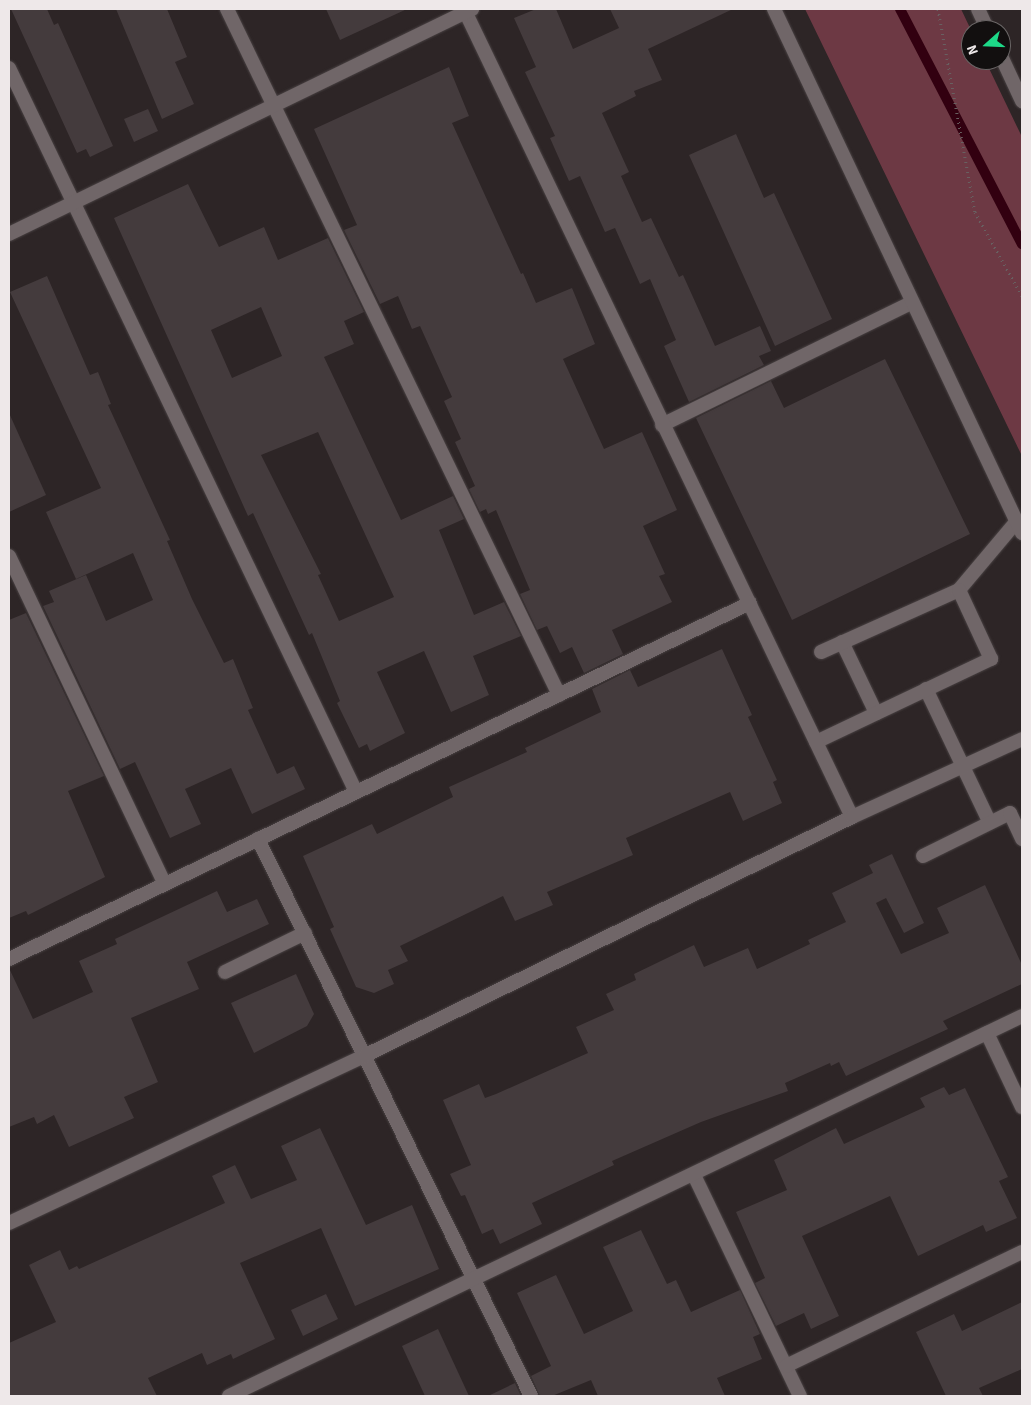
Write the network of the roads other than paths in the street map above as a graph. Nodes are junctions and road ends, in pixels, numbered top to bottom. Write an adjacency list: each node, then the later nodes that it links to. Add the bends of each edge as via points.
1 (227, 9): 7 (street)
2 (774, 9): 10 (street)
3 (467, 10): 7 (street); 11 (street)
4 (9, 68): 8 (street)
5 (1008, 70): 6 (street)
6 (1022, 101)
7 (274, 106): 8 (street); 19 (street)
8 (73, 203): 9 (street); 24 (street)
9 (9, 234)
10 (911, 303): 11 (street); 12 (street)
11 (662, 425): 15 (street)
12 (1020, 527): 14 (street)
13 (9, 556): 30 (street)
14 (959, 590): 16 (street); 18 (street, via 991,659)
15 (750, 603): 19 (street); 22 (street)
16 (842, 642): 17 (street); 20 (street)
17 (821, 652)
18 (926, 689): 20 (street); 23 (street)
19 (559, 695): 24 (street)
20 (876, 713): 22 (street)
21 (1022, 738): 23 (street)
22 (816, 742): 25 (street)
23 (962, 766): 25 (street); 26 (street)
24 (356, 792): 27 (street)
25 (852, 817): 36 (street)
26 (990, 823): 28 (street, via 1010,813); 29 (street)
27 (258, 839): 30 (street); 31 (street)
28 (1022, 839)
29 (923, 856)
30 (165, 884): 32 (street)
31 (305, 933): 33 (street); 36 (street)
32 (9, 959)
33 (225, 972)
34 (1022, 1016): 35 (street)
35 (987, 1033): 37 (street); 38 (street)
36 (366, 1054): 39 (street); 41 (street)
37 (1022, 1107)
38 (694, 1175): 41 (street); 42 (street)
39 (9, 1223)
40 (1022, 1252): 42 (street)
41 (474, 1280): 43 (street); 44 (street)
42 (786, 1366): 45 (street)
43 (237, 1395)
44 (531, 1396)
45 (800, 1396)

